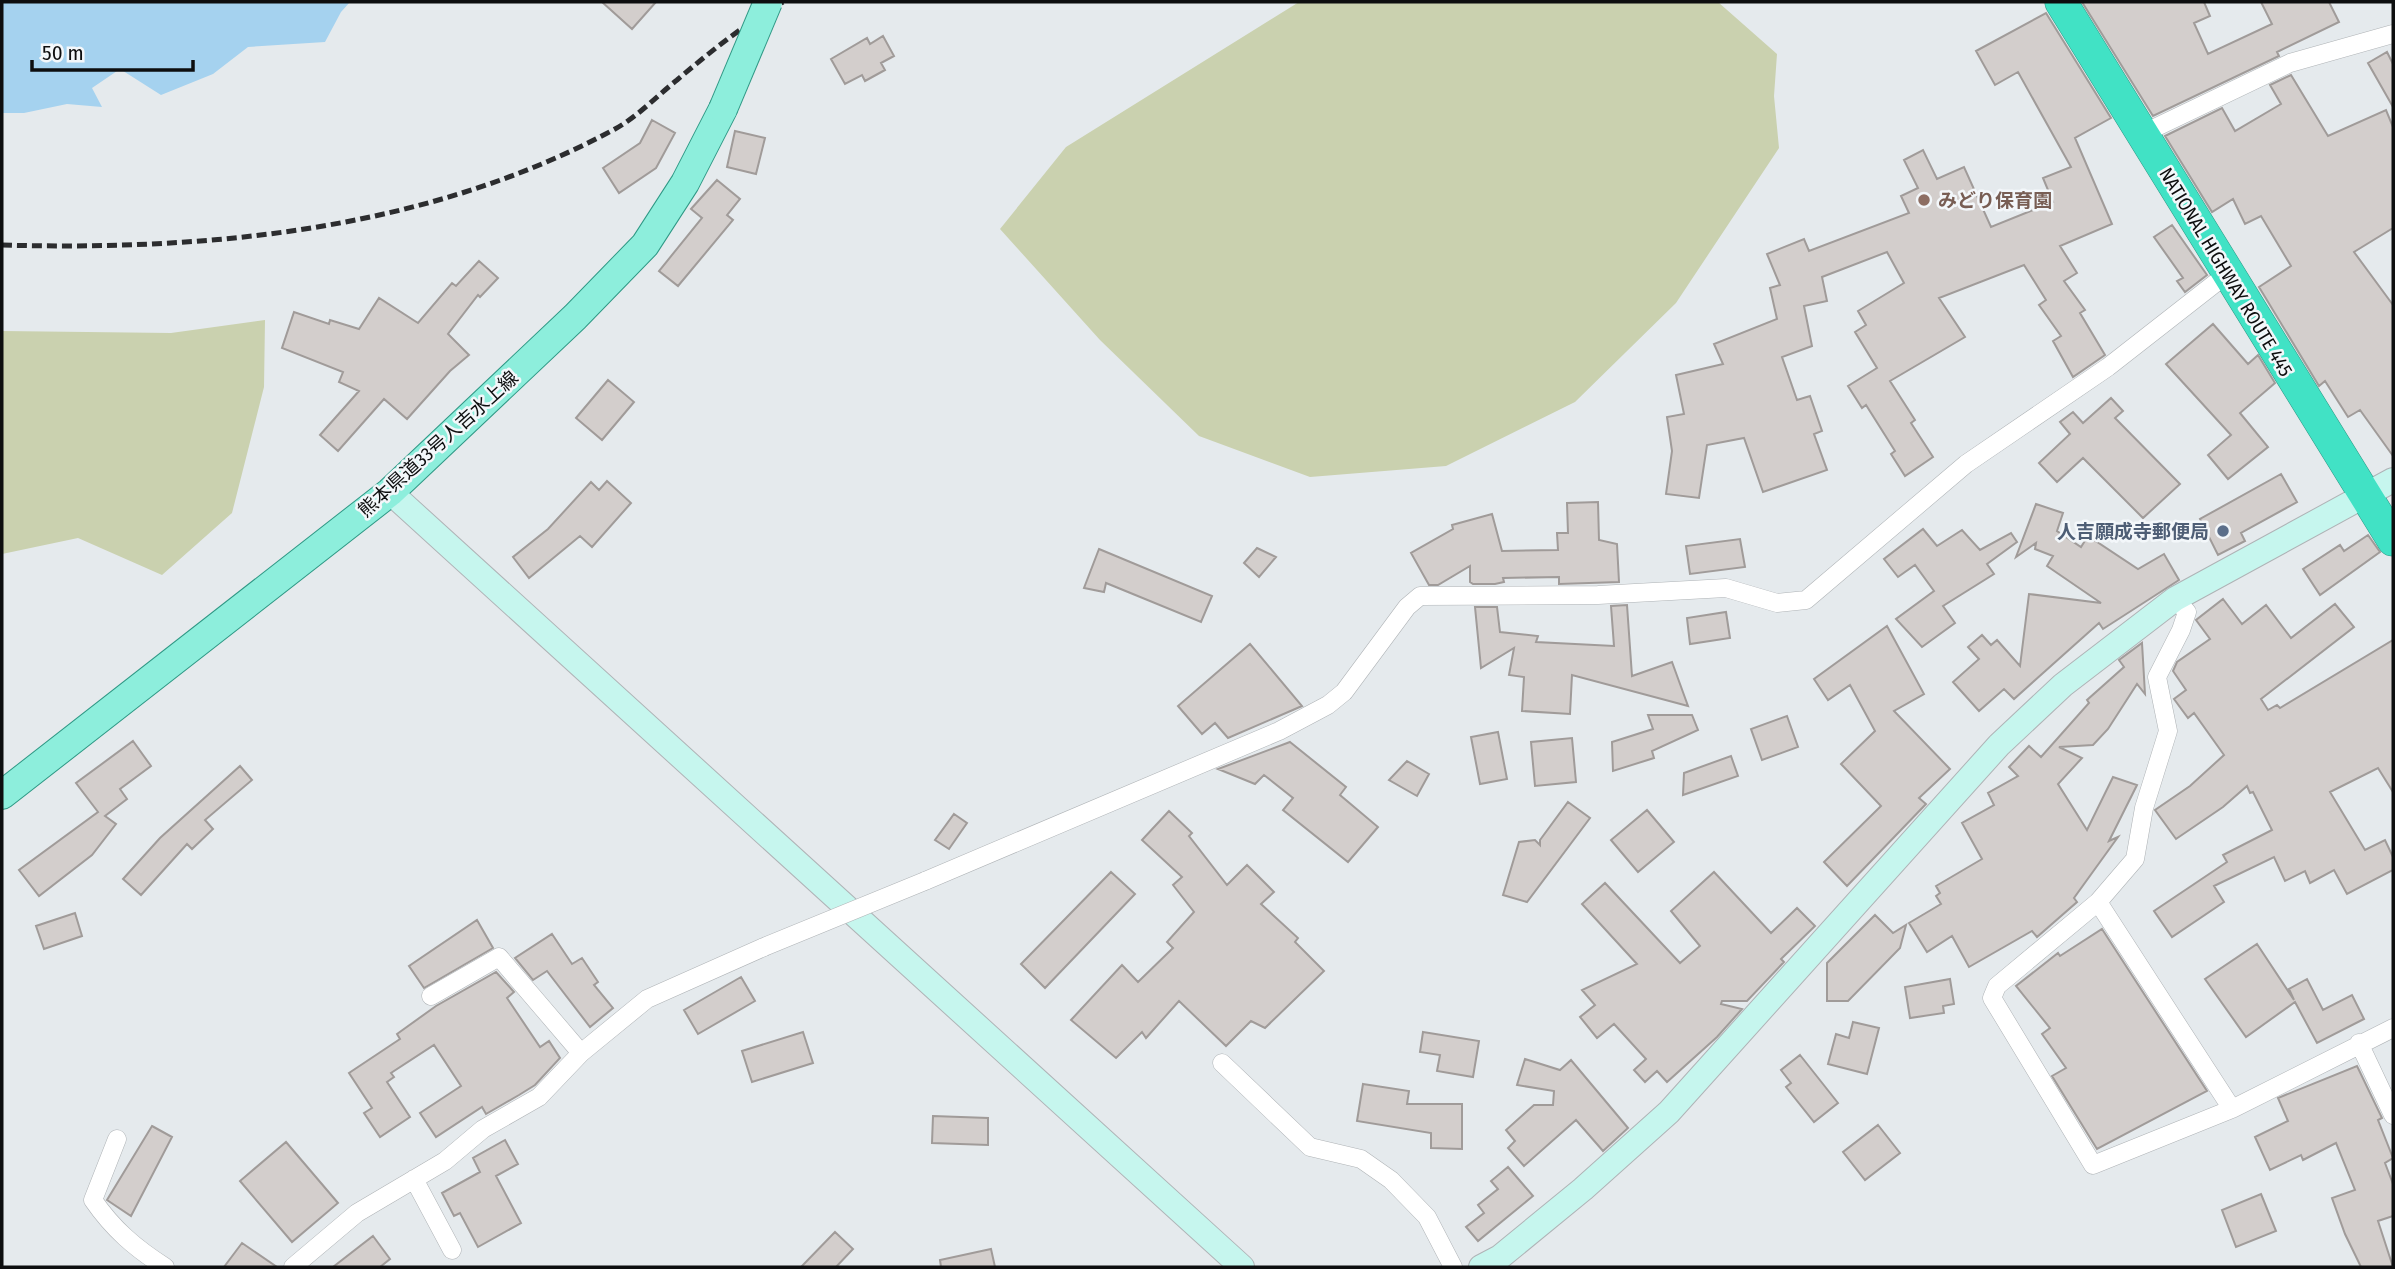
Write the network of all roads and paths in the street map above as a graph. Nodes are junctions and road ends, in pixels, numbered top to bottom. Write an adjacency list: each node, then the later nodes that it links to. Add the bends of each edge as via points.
1 (768, 2): 7 (main road, 熊本県道33号人吉水上線, bridge, via 723,109 685,183 645,245)
2 (2061, 2): 4 (highway, NATIONAL HIGHWAY ROUTE 445)
3 (2393, 34): 4 (street, via 2290,64)
4 (2141, 134): 5 (highway, NATIONAL HIGHWAY ROUTE 445)
5 (2227, 274): 8 (highway, NATIONAL HIGHWAY ROUTE 445); 16 (street, bridge, via 2108,367 1966,464 1806,600 1777,603 1726,588 1420,596 1344,692 1328,705 1279,731 647,999)
6 (2393, 480): 8 (street)
7 (390, 492): 11 (main road, 熊本県道33号人吉水上線); 26 (street)
8 (2362, 495): 9 (highway, NATIONAL HIGHWAY ROUTE 445); 10 (street)
9 (2393, 540)
10 (2175, 599): 12 (street, via 2187,612 2157,677 2168,731 2144,808 2135,859); 23 (street, via 2063,685 1999,745 1669,1112)
11 (2, 795)
12 (2098, 902): 18 (street); 18 (street, via 1997,986 1992,998 2093,1165)
13 (431, 996): 16 (street, via 499,957)
14 (2393, 1028): 15 (street)
15 (2359, 1043): 18 (street); 19 (street)
16 (581, 1053): 21 (street, via 539,1097 483,1129 445,1161)
17 (1222, 1063): 27 (street, via 1310,1147 1361,1159 1391,1180 1427,1217)
18 (2232, 1109)
19 (2393, 1115)
20 (117, 1139): 24 (street, via 93,1200 132,1246)
21 (414, 1179): 22 (street); 25 (street, via 357,1213)
22 (452, 1250)
23 (1491, 1265)
24 (165, 1267)
25 (293, 1267)
26 (1242, 1267)
27 (1453, 1267)

